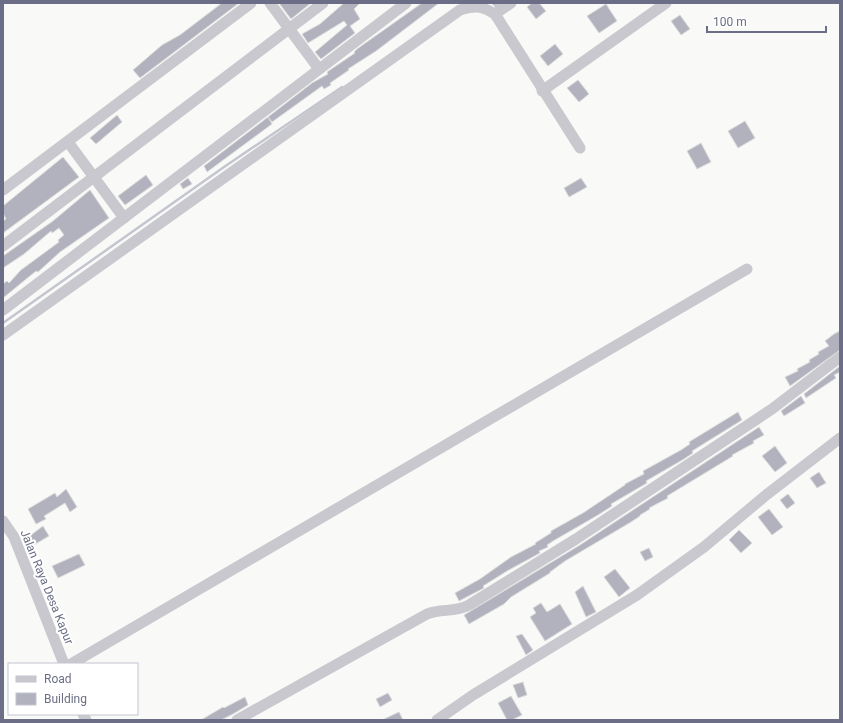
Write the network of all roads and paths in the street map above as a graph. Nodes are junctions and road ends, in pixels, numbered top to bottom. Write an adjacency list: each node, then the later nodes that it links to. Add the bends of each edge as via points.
1 (251, 3): 11 (street)
2 (270, 3): 8 (street)
3 (323, 3): 8 (street)
4 (406, 3): 9 (street)
5 (511, 3): 7 (street)
6 (666, 3): 10 (street)
7 (495, 14): 10 (street); 19 (street, via 476,6 460,10)
8 (288, 28): 9 (street); 13 (street)
9 (319, 69): 15 (street)
10 (542, 90): 12 (street)
11 (68, 142): 13 (street); 14 (street)
12 (580, 148)
13 (94, 178): 15 (street); 16 (street)
14 (3, 190)
15 (124, 218): 18 (street)
16 (3, 246)
17 (747, 269): 24 (street)
18 (3, 310)
19 (3, 335)
20 (840, 357): 25 (street, via 772,409 576,539 469,606 457,611 436,611 427,614)
21 (840, 438): 26 (street, via 704,547 637,595 473,695)
22 (3, 521): 23 (street, Jalan Raya Desa Kapur, via 14,537)
23 (64, 663)
24 (73, 663)
25 (237, 720)
26 (437, 720)

